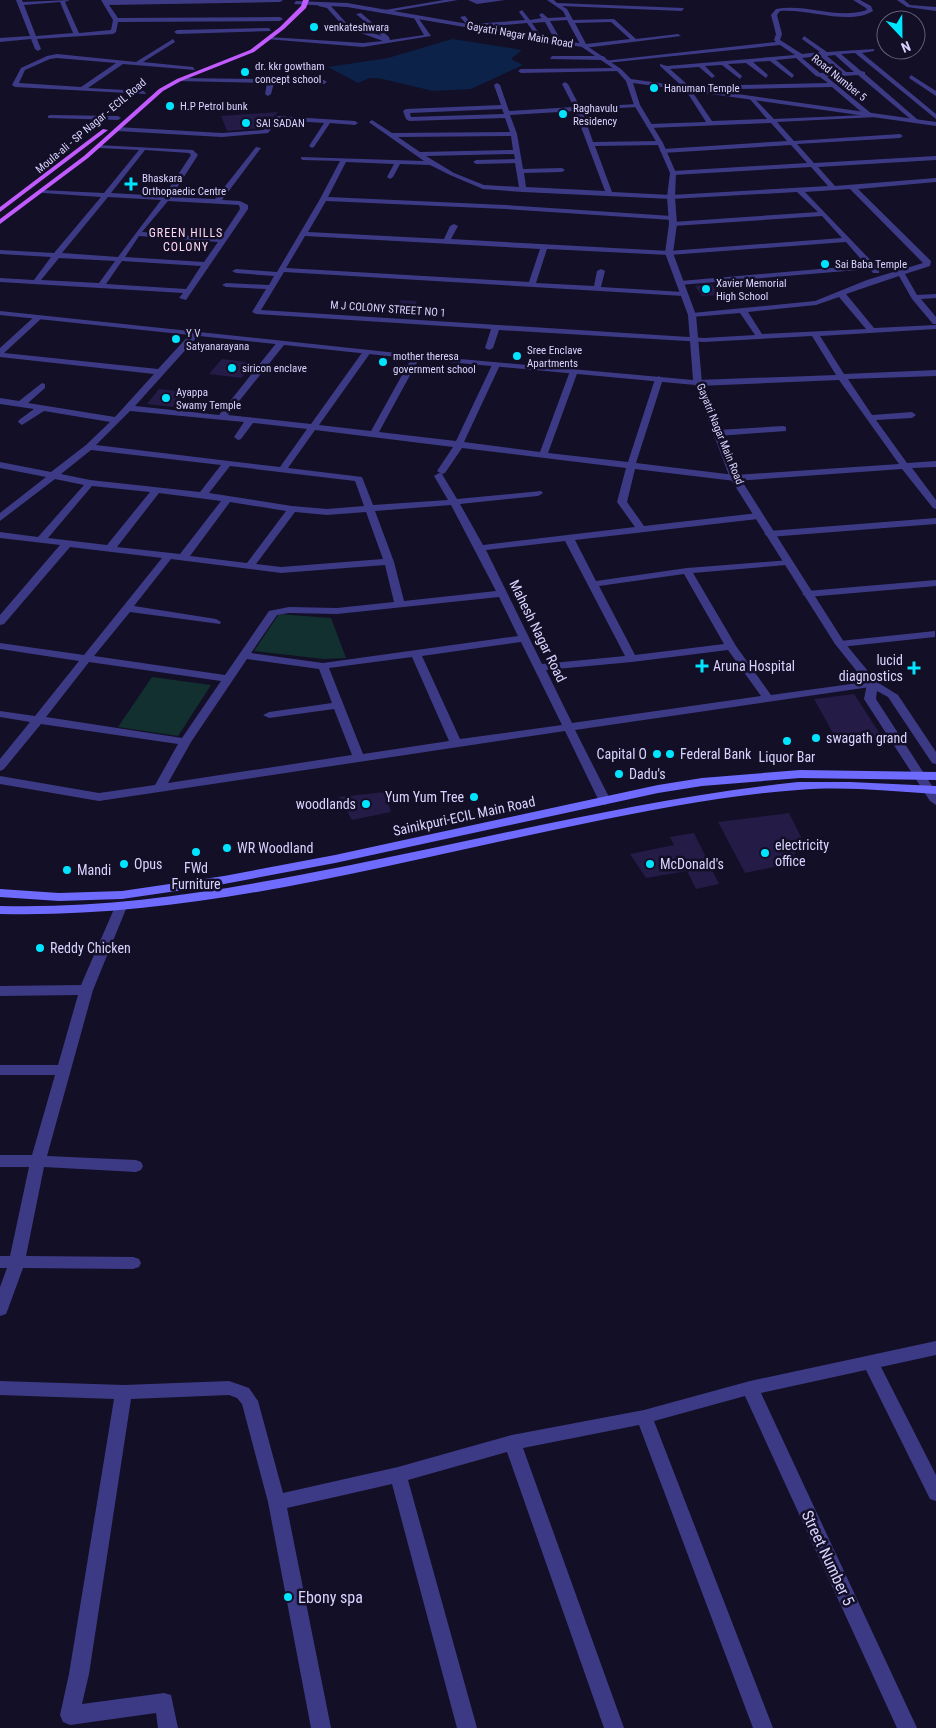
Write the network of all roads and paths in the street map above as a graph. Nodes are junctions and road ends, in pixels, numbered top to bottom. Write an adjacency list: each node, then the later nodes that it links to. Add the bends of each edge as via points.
1 (62, 0): 2 (street); 13 (street); 39 (street)
2 (67, 0)
3 (212, 0): 4 (street); 12 (street); 29 (street)
4 (280, 0)
5 (352, 0): 17 (street)
6 (455, 0): 22 (street)
7 (471, 0): 8 (street)
8 (502, 0)
9 (550, 0): 18 (street)
10 (856, 0): 50 (street, via 869,7 870,11 842,15 803,8 778,10 774,15 779,34 777,40)
11 (900, 0): 21 (street, via 909,6)
12 (152, 1): 14 (street)
13 (20, 2): 40 (street)
14 (104, 2): 31 (street)
15 (295, 3): 16 (street); 30 (main road, Moula-ali - SP Nagar - ECIL Road)
16 (305, 3): 17 (street, Gayatri Nagar Main Road); 19 (street, Gayatri Nagar Main Road); 42 (main road, Moula-ali - SP Nagar - ECIL Road)
17 (334, 4): 19 (street, Gayatri Nagar Main Road); 22 (street, Gayatri Nagar Main Road)
18 (558, 4): 20 (street); 33 (street)
19 (320, 5): 47 (street, via 329,7 346,26)
20 (682, 9)
21 (936, 9)
22 (382, 12): 28 (street, Gayatri Nagar Main Road)
23 (522, 12): 34 (street)
24 (359, 14): 47 (street)
25 (505, 15): 35 (street)
26 (542, 15): 32 (street)
27 (463, 17): 36 (street)
28 (417, 18): 36 (street, Gayatri Nagar Main Road); 47 (street, via 428,36)
29 (208, 19): 30 (street); 31 (street)
30 (280, 19): 37 (main road, Moula-ali - SP Nagar - ECIL Road)
31 (116, 20): 39 (street, via 113,32)
32 (547, 20): 33 (street); 34 (street); 49 (street)
33 (570, 20): 45 (street, via 612,20); 51 (street)
34 (528, 21): 35 (street); 43 (street)
35 (510, 22): 36 (street)
36 (470, 26): 43 (street, Gayatri Nagar Main Road)
37 (269, 30): 38 (street); 71 (main road, Moula-ali - SP Nagar - ECIL Road, via 242,50)
38 (177, 32)
39 (77, 34): 40 (street)
40 (34, 37): 44 (street); 53 (street)
41 (804, 38): 58 (street)
42 (269, 39): 47 (street, via 363,46); 83 (main road, Moula-ali - SP Nagar - ECIL Road, via 252,51)
43 (540, 39): 49 (street, Gayatri Nagar Main Road)
44 (0, 40)
45 (634, 40): 48 (street, via 675,34); 51 (street)
46 (173, 41): 68 (street)
47 (390, 41)
48 (685, 41)
49 (559, 42): 51 (street, Gayatri Nagar Main Road)
50 (781, 43): 55 (street); 60 (street, Road Number 5)
51 (584, 46): 63 (street, Gayatri Nagar Main Road)
52 (691, 46): 55 (street)
53 (38, 49)
54 (872, 50): 56 (street)
55 (698, 51): 59 (street); 66 (street)
56 (856, 51): 57 (street); 74 (street)
57 (835, 52): 58 (street); 75 (street)
58 (823, 54): 60 (street); 76 (street)
59 (650, 56): 63 (street); 70 (street)
60 (799, 56): 62 (street); 77 (street, Road Number 5, via 818,75)
61 (552, 58): 63 (street)
62 (771, 59): 64 (street); 80 (street)
63 (604, 60): 72 (street, Gayatri Nagar Main Road)
64 (748, 61): 67 (street); 79 (street)
65 (122, 62): 68 (street); 91 (street); 91 (street, via 49,57 23,69 16,85)
66 (714, 63): 67 (street); 69 (street)
67 (723, 63): 81 (street)
68 (136, 64): 71 (street)
69 (700, 65): 70 (street); 78 (street)
70 (666, 68): 90 (street)
71 (193, 69): 92 (main road, Moula-ali - SP Nagar - ECIL Road)
72 (619, 70): 73 (street); 85 (street, Gayatri Nagar Main Road)
73 (520, 71)
74 (881, 72): 75 (street); 105 (street)
75 (859, 73): 76 (street); 107 (street)
76 (845, 74): 77 (street)
77 (822, 75): 89 (street, Road Number 5)
78 (712, 76)
79 (766, 76)
80 (792, 76)
81 (740, 77)
82 (911, 77): 94 (street)
83 (179, 80): 84 (street); 115 (main road, Moula-ali - SP Nagar - ECIL Road, via 161,90)
84 (271, 81): 86 (street); 93 (street)
85 (629, 81): 90 (street); 99 (street, Gayatri Nagar Main Road)
86 (324, 82)
87 (565, 84): 100 (street)
88 (496, 85): 95 (street)
89 (833, 85): 90 (street); 103 (street, Road Number 5)
90 (687, 88): 96 (street); 112 (street)
91 (82, 89): 92 (street)
92 (150, 89): 97 (main road, Moula-ali - SP Nagar - ECIL Road)
93 (268, 94)
94 (936, 94)
95 (500, 98): 98 (street); 102 (street)
96 (752, 98): 103 (street); 110 (street)
97 (138, 99)
98 (490, 99)
99 (637, 105): 100 (street); 114 (street, Gayatri Nagar Main Road)
100 (578, 109): 102 (street); 120 (street)
101 (125, 112): 106 (main road, Moula-ali - SP Nagar - ECIL Road)
102 (506, 112): 102 (street, via 409,119 406,111); 116 (street)
103 (872, 116): 107 (street); 110 (street)
104 (50, 117): 106 (street)
105 (936, 117)
106 (118, 118): 154 (main road, Moula-ali - SP Nagar - ECIL Road)
107 (916, 121): 113 (street)
108 (328, 122): 111 (street); 115 (street, via 277,118 266,132 222,135); 122 (street)
109 (372, 122): 117 (street)
110 (772, 122): 112 (street); 119 (street)
111 (355, 123)
112 (711, 124): 114 (street)
113 (936, 124)
114 (649, 126): 123 (street, Gayatri Nagar Main Road)
115 (117, 129): 121 (main road, Moula-ali - SP Nagar - ECIL Road)
116 (514, 134): 117 (street); 126 (street)
117 (390, 135): 127 (street)
118 (900, 136): 119 (street)
119 (792, 143): 123 (street); 135 (street)
120 (590, 144): 123 (street); 147 (street)
121 (99, 146): 125 (street); 146 (main road, Moula-ali - SP Nagar - ECIL Road)
122 (312, 146)
123 (662, 147): 138 (street, Gayatri Nagar Main Road)
124 (258, 148): 152 (street)
125 (143, 149): 148 (street); 150 (street, via 191,151 195,154)
126 (518, 152): 127 (street); 131 (street)
127 (418, 154): 134 (street)
128 (303, 158): 130 (street)
129 (936, 158): 135 (street)
130 (344, 160): 132 (street); 151 (street)
131 (519, 161): 133 (street); 137 (street)
132 (398, 162): 134 (street); 139 (street)
133 (476, 162)
134 (432, 163): 143 (street, via 484,187)
135 (813, 165): 138 (street); 142 (street)
136 (562, 170): 137 (street)
137 (521, 171): 144 (street)
138 (673, 173): 149 (street, Gayatri Nagar Main Road)
139 (390, 177)
140 (936, 180): 141 (street)
141 (852, 187): 142 (street); 174 (street, via 927,260 922,267)
142 (833, 188): 145 (street)
143 (512, 189): 144 (street); 153 (street)
144 (523, 190): 147 (street)
145 (799, 190): 149 (street); 155 (street)
146 (44, 191): 148 (street); 157 (main road, Moula-ali - SP Nagar - ECIL Road)
147 (609, 194): 149 (street)
148 (107, 196): 150 (street); 167 (street)
149 (671, 197): 156 (street, Gayatri Nagar Main Road)
150 (166, 199): 152 (street); 159 (street)
151 (324, 199): 153 (street); 160 (street)
152 (217, 202): 161 (street, via 245,206)
153 (505, 207): 156 (street)
154 (0, 210)
155 (824, 214): 156 (street); 162 (street)
156 (672, 221): 166 (street, Gayatri Nagar Main Road)
157 (0, 222)
158 (454, 226): 163 (street)
159 (137, 234): 161 (street); 168 (street)
160 (303, 234): 163 (street); 173 (street)
161 (221, 240): 169 (street)
162 (848, 240): 166 (street); 170 (street)
163 (447, 241): 164 (street)
164 (544, 246): 166 (street); 181 (street)
165 (0, 252): 167 (street)
166 (669, 253): 178 (street, Gayatri Nagar Main Road)
167 (56, 255): 168 (street); 177 (street)
168 (119, 259): 169 (street); 179 (street)
169 (205, 264): 184 (street)
170 (871, 267): 175 (street); 178 (street)
171 (236, 271): 173 (street)
172 (601, 271): 183 (street)
173 (280, 272): 181 (street); 182 (street)
174 (901, 272): 175 (street); 188 (street)
175 (884, 278): 186 (street)
176 (0, 280): 177 (street)
177 (36, 282): 179 (street)
178 (680, 283): 185 (street, Gayatri Nagar Main Road)
179 (101, 286): 184 (street)
180 (226, 286): 182 (street)
181 (532, 286): 183 (street)
182 (271, 287): 191 (street)
183 (597, 289): 185 (street)
184 (188, 290): 189 (street)
185 (683, 294): 193 (street, Gayatri Nagar Main Road)
186 (842, 294): 190 (street, via 806,305); 199 (street)
187 (936, 296): 188 (street)
188 (915, 297): 196 (street)
189 (183, 298)
190 (743, 311): 193 (street); 202 (street)
191 (256, 312): 195 (street); 197 (street, M J COLONY STREET NO 1)
192 (0, 313): 194 (street)
193 (692, 315): 203 (street, Gayatri Nagar Main Road)
194 (38, 318): 200 (street); 207 (street)
195 (250, 319)
196 (936, 322)
197 (496, 327): 203 (street, M J COLONY STREET NO 1); 205 (street)
198 (936, 327): 199 (street, M J COLONY STREET NO 1)
199 (872, 330): 201 (street, M J COLONY STREET NO 1)
200 (195, 334): 204 (street); 211 (street)
201 (815, 334): 202 (street, M J COLONY STREET NO 1); 213 (street)
202 (760, 337): 203 (street, M J COLONY STREET NO 1)
203 (694, 339): 215 (street, Gayatri Nagar Main Road)
204 (281, 343): 206 (street); 222 (street)
205 (489, 348)
206 (367, 352): 208 (street); 227 (street)
207 (0, 353): 211 (street)
208 (416, 357): 209 (street); 230 (street)
209 (496, 365): 210 (street); 232 (street, Mahesh Nagar Road)
210 (574, 371): 214 (street); 234 (street)
211 (159, 372): 220 (street)
212 (936, 372): 213 (street)
213 (841, 377): 215 (street); 223 (street)
214 (660, 379): 215 (street); 238 (street)
215 (698, 383): 229 (street, Gayatri Nagar Main Road)
216 (42, 386): 218 (street)
217 (0, 402): 218 (street)
218 (20, 405): 219 (street)
219 (42, 408): 224 (street); 226 (street)
220 (130, 408): 222 (street); 224 (street)
221 (912, 415): 223 (street)
222 (221, 418): 225 (street)
223 (870, 418): 239 (street)
224 (117, 420): 233 (street)
225 (250, 421): 227 (street); 231 (street)
226 (22, 422)
227 (314, 427): 230 (street); 240 (street)
228 (783, 429): 229 (street)
229 (718, 433): 242 (street, Gayatri Nagar Main Road)
230 (373, 435): 232 (street)
231 (238, 437)
232 (458, 446): 234 (street); 248 (street, Mahesh Nagar Road, via 441,473)
233 (88, 447): 237 (street); 241 (street)
234 (543, 456): 238 (street)
235 (936, 464): 239 (street)
236 (0, 465): 241 (street)
237 (226, 465): 240 (street); 246 (street)
238 (631, 466): 242 (street); 255 (street, via 622,502)
239 (905, 467): 242 (street); 249 (street)
240 (282, 470): 251 (street, via 355,478 362,482)
241 (50, 476): 243 (street); 253 (street)
242 (735, 478): 252 (street, Gayatri Nagar Main Road)
243 (90, 483): 244 (street); 259 (street)
244 (157, 490): 246 (street); 262 (street)
245 (538, 493): 248 (street)
246 (203, 495): 247 (street)
247 (227, 499): 250 (street); 264 (street)
248 (454, 502): 251 (street); 261 (street, Mahesh Nagar Road)
249 (936, 506)
250 (292, 509): 251 (street, via 327,512); 267 (street)
251 (369, 509): 265 (street)
252 (758, 516): 255 (street); 256 (street, Gayatri Nagar Main Road)
253 (0, 518)
254 (936, 521): 256 (street)
255 (641, 529): 258 (street)
256 (769, 534): 266 (street, Gayatri Nagar Main Road)
257 (0, 535): 259 (street)
258 (568, 537): 261 (street); 269 (street)
259 (41, 540): 260 (street)
260 (67, 544): 262 (street); 275 (street)
261 (480, 548): 271 (street, Mahesh Nagar Road)
262 (109, 550): 263 (street)
263 (168, 557): 264 (street); 274 (street)
264 (182, 558): 267 (street)
265 (389, 562): 267 (street, via 281,570); 273 (street)
266 (786, 562): 268 (street); 272 (street, Gayatri Nagar Main Road)
267 (249, 568)
268 (687, 571): 269 (street); 281 (street)
269 (594, 584): 285 (street)
270 (936, 584): 272 (street)
271 (503, 593): 273 (street); 278 (street, Mahesh Nagar Road)
272 (807, 594): 279 (street, Gayatri Nagar Main Road)
273 (400, 604): 283 (street, via 337,611 280,610 273,613)
274 (127, 608): 276 (street); 284 (street)
275 (0, 622)
276 (216, 622)
277 (935, 634): 279 (street)
278 (525, 638): 282 (street); 287 (street, Mahesh Nagar Road)
279 (840, 644): 289 (street, Gayatri Nagar Main Road)
280 (0, 646): 284 (street)
281 (731, 646): 285 (street); 290 (street)
282 (415, 652): 286 (street); 297 (street)
283 (244, 655): 286 (street); 288 (street)
284 (86, 659): 288 (street); 294 (street)
285 (632, 659): 287 (street)
286 (323, 666): 291 (street)
287 (540, 667): 295 (street, Mahesh Nagar Road)
288 (227, 679): 296 (street)
289 (873, 684): 290 (street); 299 (street, Gayatri Nagar Main Road, via 892,695); 301 (street, via 870,699)
290 (768, 698): 295 (street)
291 (338, 705): 293 (street); 298 (street)
292 (0, 714): 294 (street)
293 (269, 715)
294 (36, 720): 296 (street); 300 (street)
295 (567, 726): 297 (street); 306 (street, Mahesh Nagar Road)
296 (185, 742): 304 (street)
297 (456, 743): 298 (street)
298 (359, 759): 304 (street)
299 (936, 762)
300 (0, 767)
301 (919, 776): 302 (main road, Sainikpuri-ECIL Main Road); 305 (street); 306 (main road, Sainikpuri-ECIL Main Road, via 768,776 702,782)
302 (936, 776)
303 (0, 780): 304 (street, via 99,797)
304 (160, 787)
305 (932, 790): 307 (street); 309 (main road, Sainikpuri-ECIL Main Road, via 857,785 799,786 689,801 240,892)
306 (605, 801): 308 (main road, Sainikpuri-ECIL Main Road, via 224,880 122,895 59,897)
307 (936, 801)
308 (0, 893)
309 (120, 909): 310 (main road, Sainikpuri-ECIL Main Road); 311 (street)
310 (0, 910)
311 (86, 990): 312 (street); 314 (street)
312 (0, 991)
313 (0, 1070): 314 (street)
314 (63, 1070): 316 (street)
315 (0, 1161): 316 (street)
316 (38, 1161): 317 (street); 319 (street)
317 (136, 1166)
318 (0, 1262): 319 (street)
319 (17, 1262): 320 (street); 321 (street)
320 (133, 1263)
321 (0, 1308)
322 (936, 1348): 323 (street)
323 (870, 1362): 325 (street); 330 (street)
324 (0, 1388): 326 (street)
325 (750, 1388): 327 (street); 337 (street, Street Number 5)
326 (124, 1392): 331 (street, via 228,1388 243,1392 250,1401); 332 (street, via 70,1714 164,1702)
327 (644, 1417): 328 (street); 336 (street)
328 (512, 1443): 329 (street); 335 (street)
329 (398, 1475): 331 (street); 334 (street)
330 (936, 1493)
331 (277, 1502): 333 (street)
332 (168, 1728)
333 (321, 1728)
334 (467, 1728)
335 (614, 1728)
336 (763, 1728)
337 (907, 1728)

